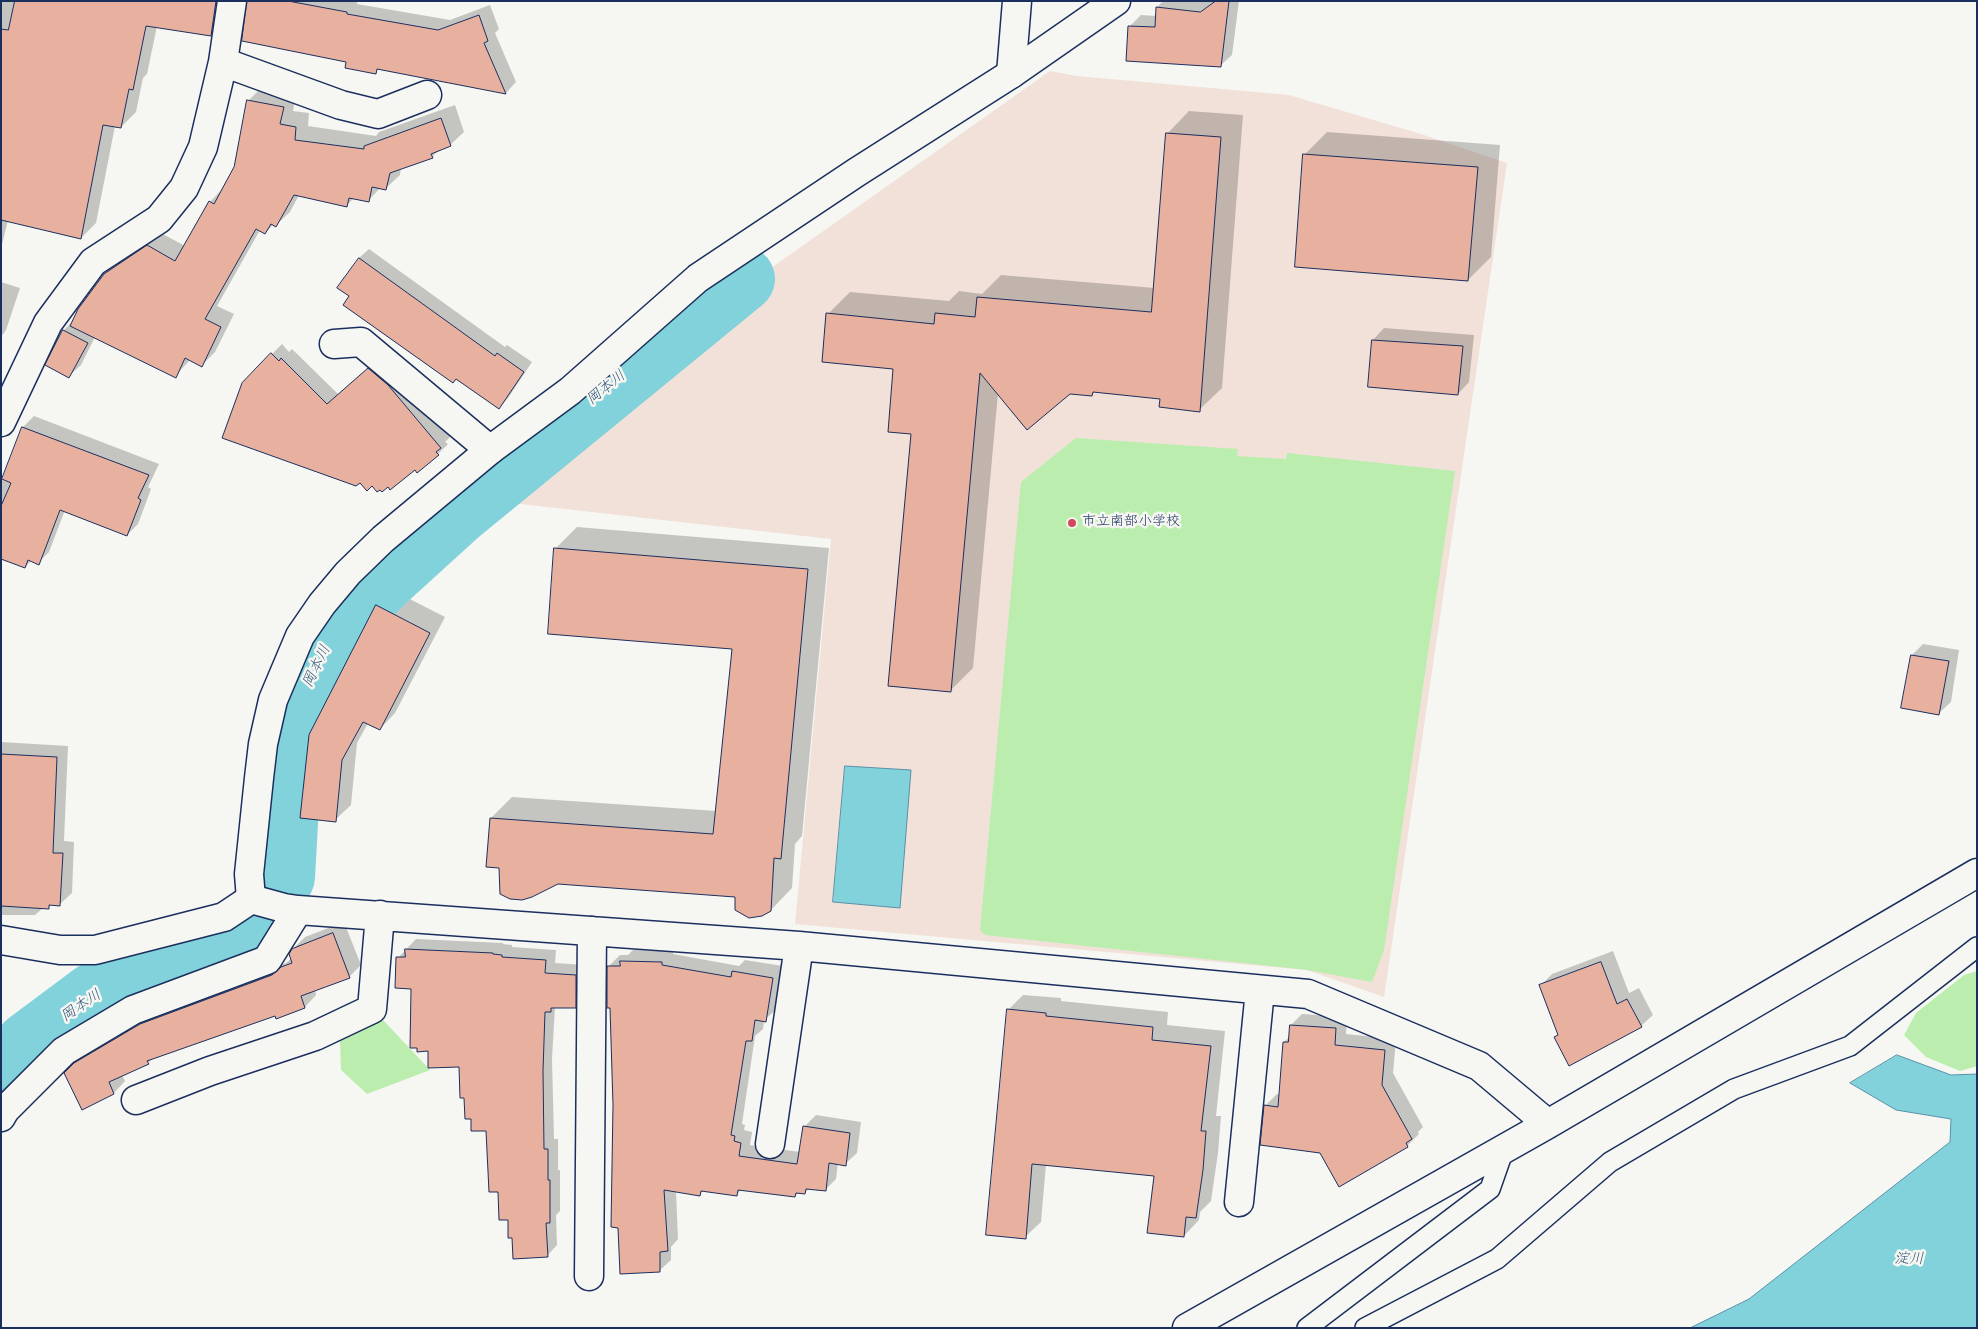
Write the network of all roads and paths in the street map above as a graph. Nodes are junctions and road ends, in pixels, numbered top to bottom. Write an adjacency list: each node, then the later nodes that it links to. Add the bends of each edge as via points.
1 (232, 1): 4 (street)
2 (1017, 1): 5 (street)
3 (1116, 1): 5 (street)
4 (223, 62): 6 (street, via 340,105 378,114); 8 (street, via 203,147 184,188 159,218 93,262 48,323)
5 (1010, 74): 9 (street, via 698,278 570,391)
6 (427, 95)
7 (334, 344): 9 (street, via 361,342)
8 (1, 422)
9 (490, 450): 11 (street, via 383,539 348,573 300,636 273,700 263,744 249,874)
10 (1977, 873): 20 (street)
11 (273, 904): 12 (street); 14 (street, via 95,950 60,950); 19 (street, via 267,960 133,1010 102,1028 64,1051)
12 (380, 915): 13 (street); 18 (street, via 372,1009 315,1036)
13 (592, 931): 15 (street); 24 (street)
14 (1, 940)
15 (799, 946): 17 (street); 21 (street)
16 (1977, 947): 27 (lane, via 1850,1046 1734,1089 1610,1162 1496,1260)
17 (1260, 990): 20 (street, via 1308,994 1479,1066); 23 (street)
18 (136, 1100)
19 (1, 1117)
20 (1548, 1124): 22 (street)
21 (770, 1144)
22 (1504, 1149): 25 (street); 26 (lane, via 1490,1189)
23 (1239, 1202)
24 (589, 1276)
25 (1187, 1328)
26 (1307, 1328)
27 (1365, 1328)

